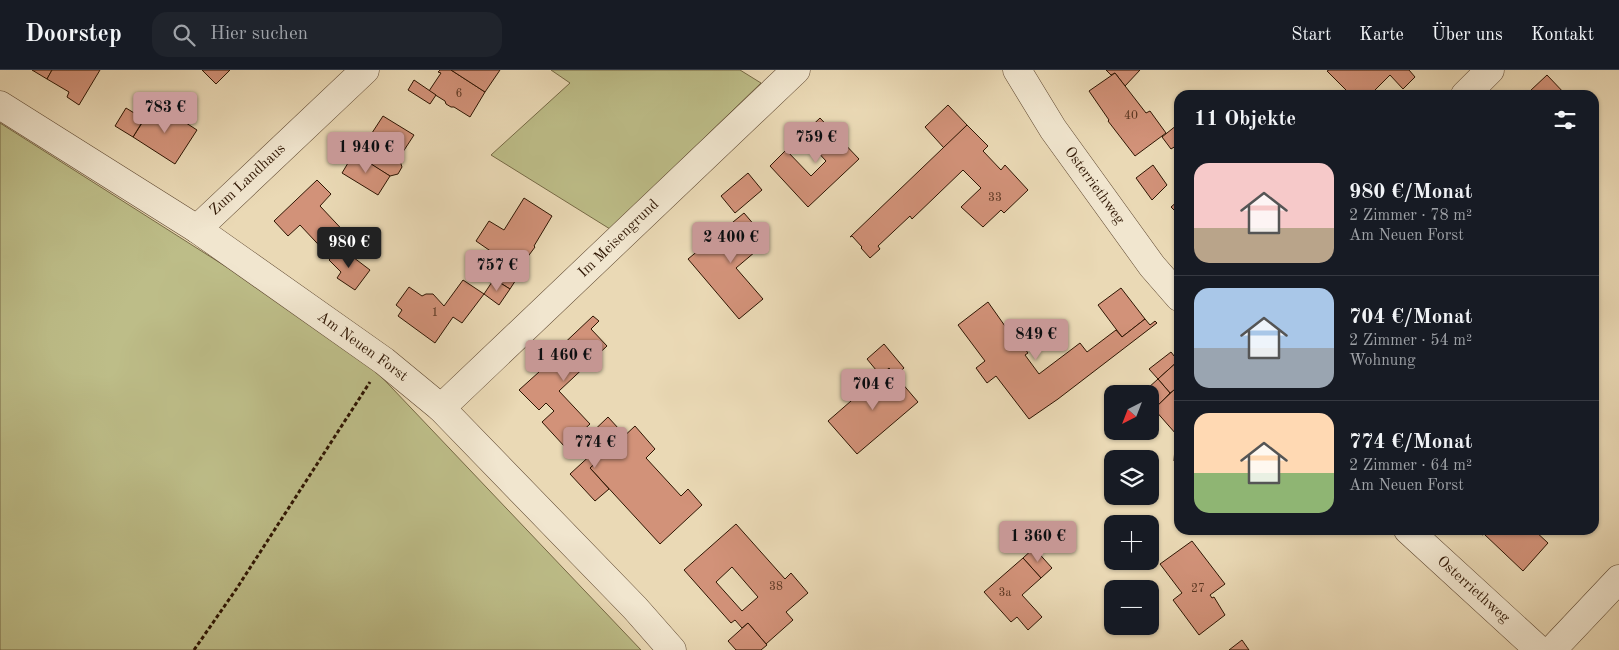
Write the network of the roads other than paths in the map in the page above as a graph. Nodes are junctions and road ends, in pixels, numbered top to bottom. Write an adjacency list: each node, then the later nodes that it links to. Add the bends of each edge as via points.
1 (365, 70): 7 (street, Zum Landhaus)
2 (796, 70): 9 (street, Im Meisengrund)
3 (1017, 70): 8 (street, Osterriethweg, via 1053,129 1152,266)
4 (1490, 70): 5 (street)
5 (1470, 90)
6 (0, 105): 7 (street, Am Neuen Forst)
7 (197, 229): 9 (street, Am Neuen Forst, via 384,360)
8 (1174, 291)
9 (441, 408): 12 (street, Am Neuen Forst)
10 (1413, 535): 13 (street, Osterriethweg)
11 (1619, 579): 14 (street)
12 (672, 650)
13 (1539, 650)
14 (1552, 650)

